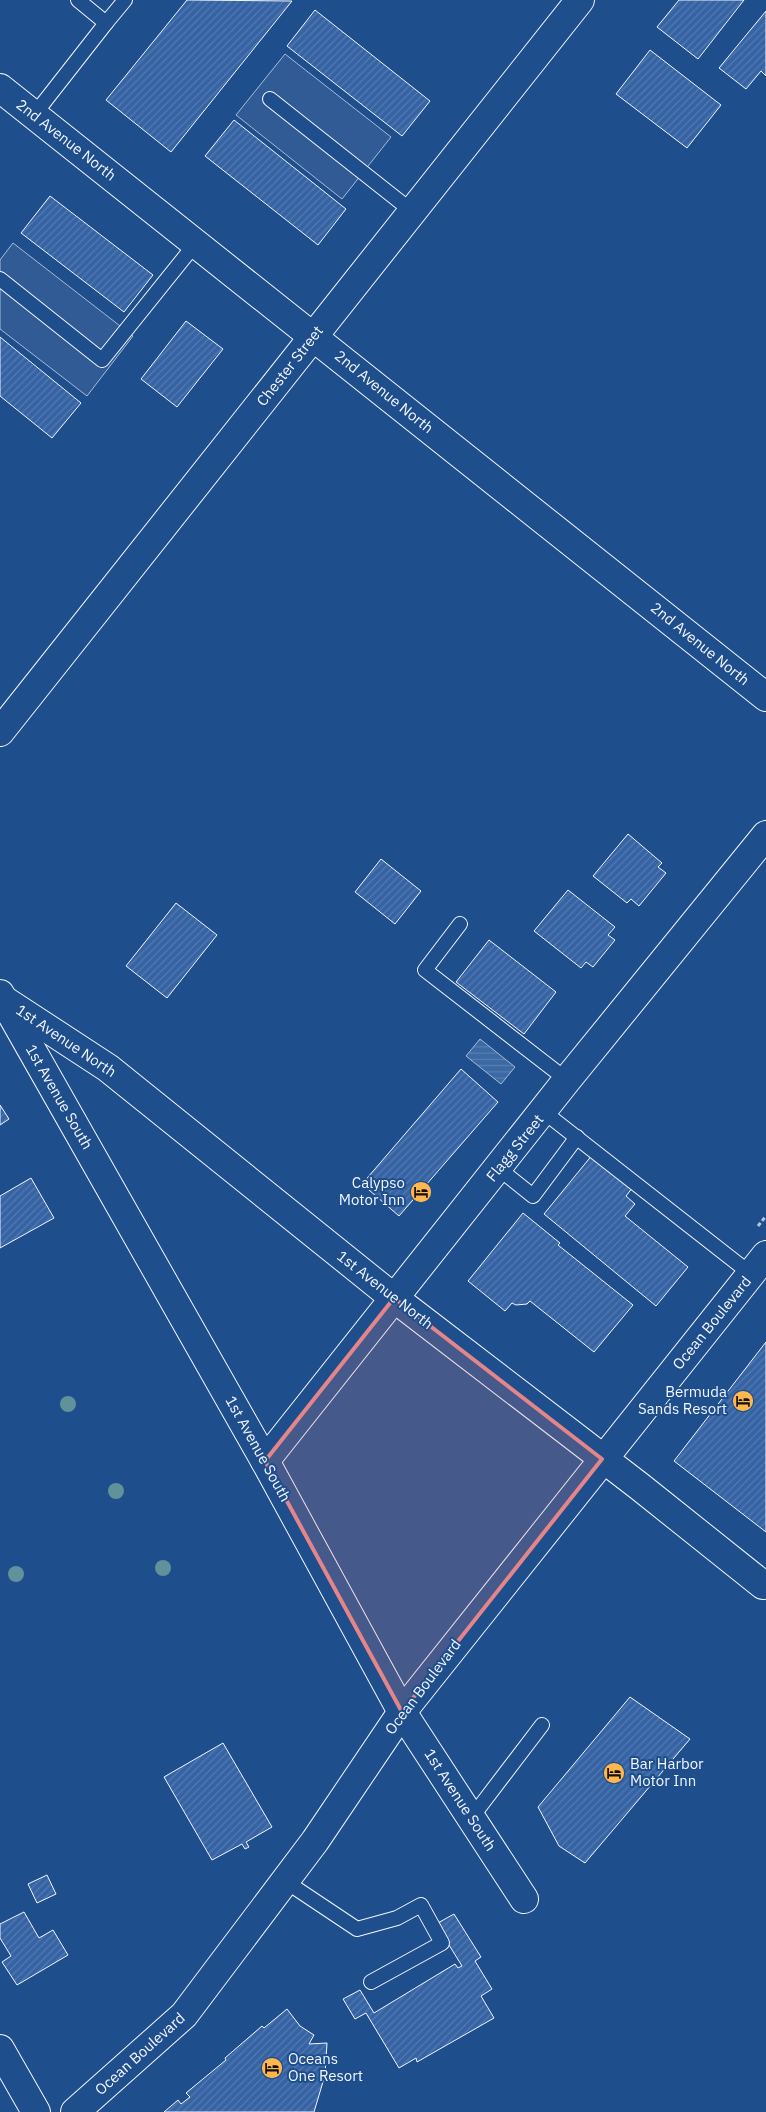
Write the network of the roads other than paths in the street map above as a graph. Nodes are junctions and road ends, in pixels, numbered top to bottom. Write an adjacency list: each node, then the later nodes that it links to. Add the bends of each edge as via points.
1 (78, 0): 4 (lane)
2 (125, 0): 4 (lane)
3 (580, 0): 8 (street, Chester Street)
4 (106, 22): 7 (lane)
5 (0, 88): 7 (street, 2nd Avenue North)
6 (270, 99): 8 (lane)
7 (34, 115): 9 (street, 2nd Avenue North)
8 (413, 212): 11 (street, Chester Street)
9 (196, 242): 10 (lane, via 102,360); 11 (street, 2nd Avenue North)
10 (0, 279)
11 (314, 336): 12 (street, 2nd Avenue North); 13 (street, Chester Street)
12 (766, 697)
13 (0, 732)
14 (766, 836): 17 (street, Flagg Street)
15 (460, 924): 17 (lane, via 425,970)
16 (2, 997): 22 (street, 1st Avenue North, via 108,1068); 24 (street, 1st Avenue South)
17 (567, 1080): 18 (street, Flagg Street)
18 (544, 1112): 19 (lane); 20 (street, Flagg Street)
19 (577, 1137): 20 (lane, via 533,1196); 21 (lane)
20 (498, 1168): 22 (street, Flagg Street)
21 (758, 1264): 23 (street, Ocean Boulevard)
22 (394, 1298): 23 (street, 1st Avenue North); 24 (street, Flagg Street)
23 (602, 1459): 25 (street, 1st Avenue North); 26 (street, Ocean Boulevard)
24 (265, 1461): 26 (street, 1st Avenue South)
25 (763, 1585)
26 (402, 1712): 28 (street, 1st Avenue South); 29 (street, Ocean Boulevard)
27 (542, 1725): 28 (lane)
28 (472, 1817): 30 (street, 1st Avenue South)
29 (285, 1880): 31 (lane, via 357,1929 397,1918 421,1905 442,1943); 34 (street, Ocean Boulevard, via 184,2015)
30 (524, 1899)
31 (371, 1982)
32 (0, 2049): 33 (street)
33 (36, 2112)
34 (75, 2112)

